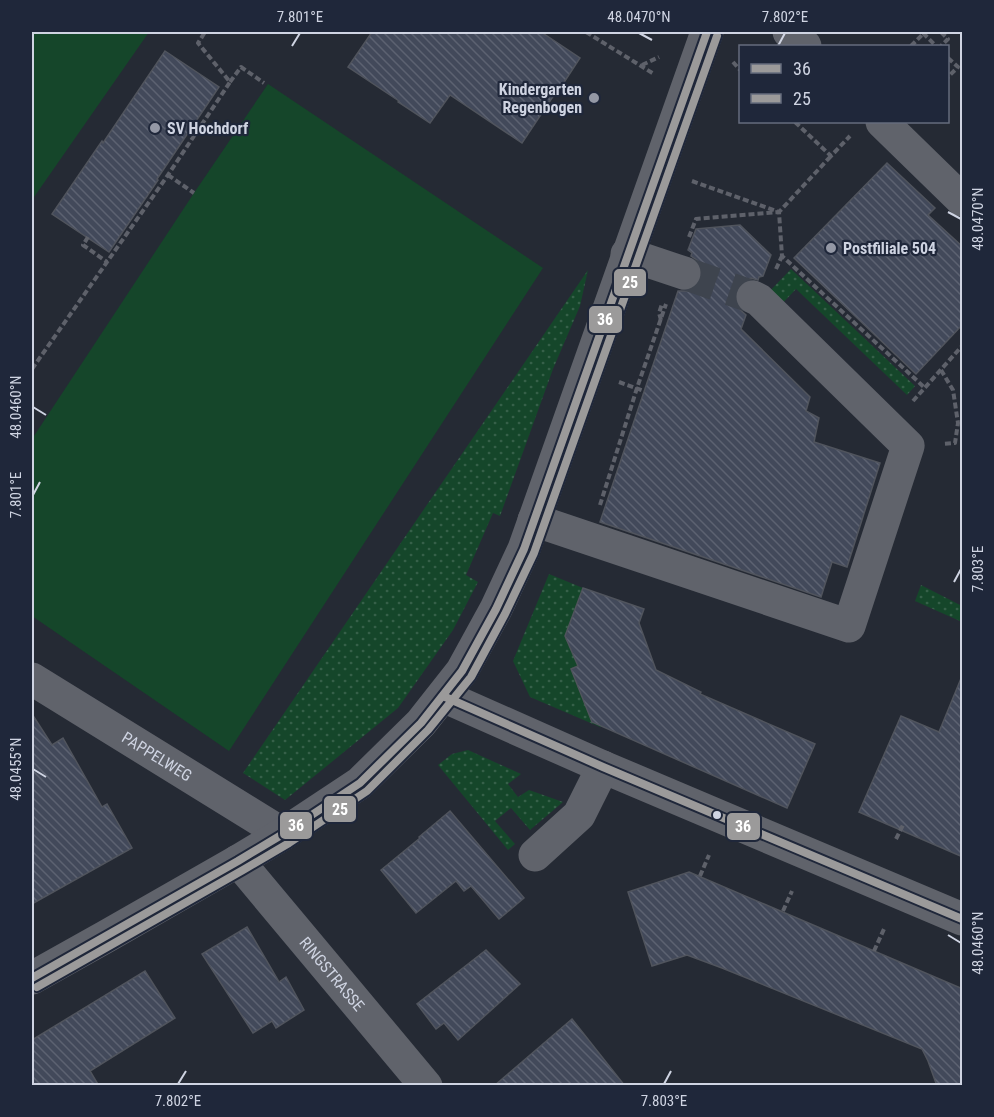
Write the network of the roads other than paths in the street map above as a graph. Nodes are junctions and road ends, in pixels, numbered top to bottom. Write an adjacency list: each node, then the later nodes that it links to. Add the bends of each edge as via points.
1 (707, 32): 6 (street)
2 (789, 32): 3 (street)
3 (803, 45)
4 (883, 123): 5 (street)
5 (963, 200)
6 (627, 254): 7 (street); 9 (street)
7 (685, 259)
8 (753, 297): 9 (street, via 899,436 849,626)
9 (534, 520): 11 (street, via 496,609 462,671)
10 (32, 679): 13 (street, PAPPELWEG)
11 (443, 696): 12 (street); 13 (street, via 422,723 360,783)
12 (603, 767): 14 (street, via 579,815); 16 (street)
13 (283, 834): 15 (street)
14 (535, 855)
15 (238, 861): 17 (street); 18 (street, RINGSTRASSE)
16 (963, 919)
17 (32, 978)
18 (426, 1086)

